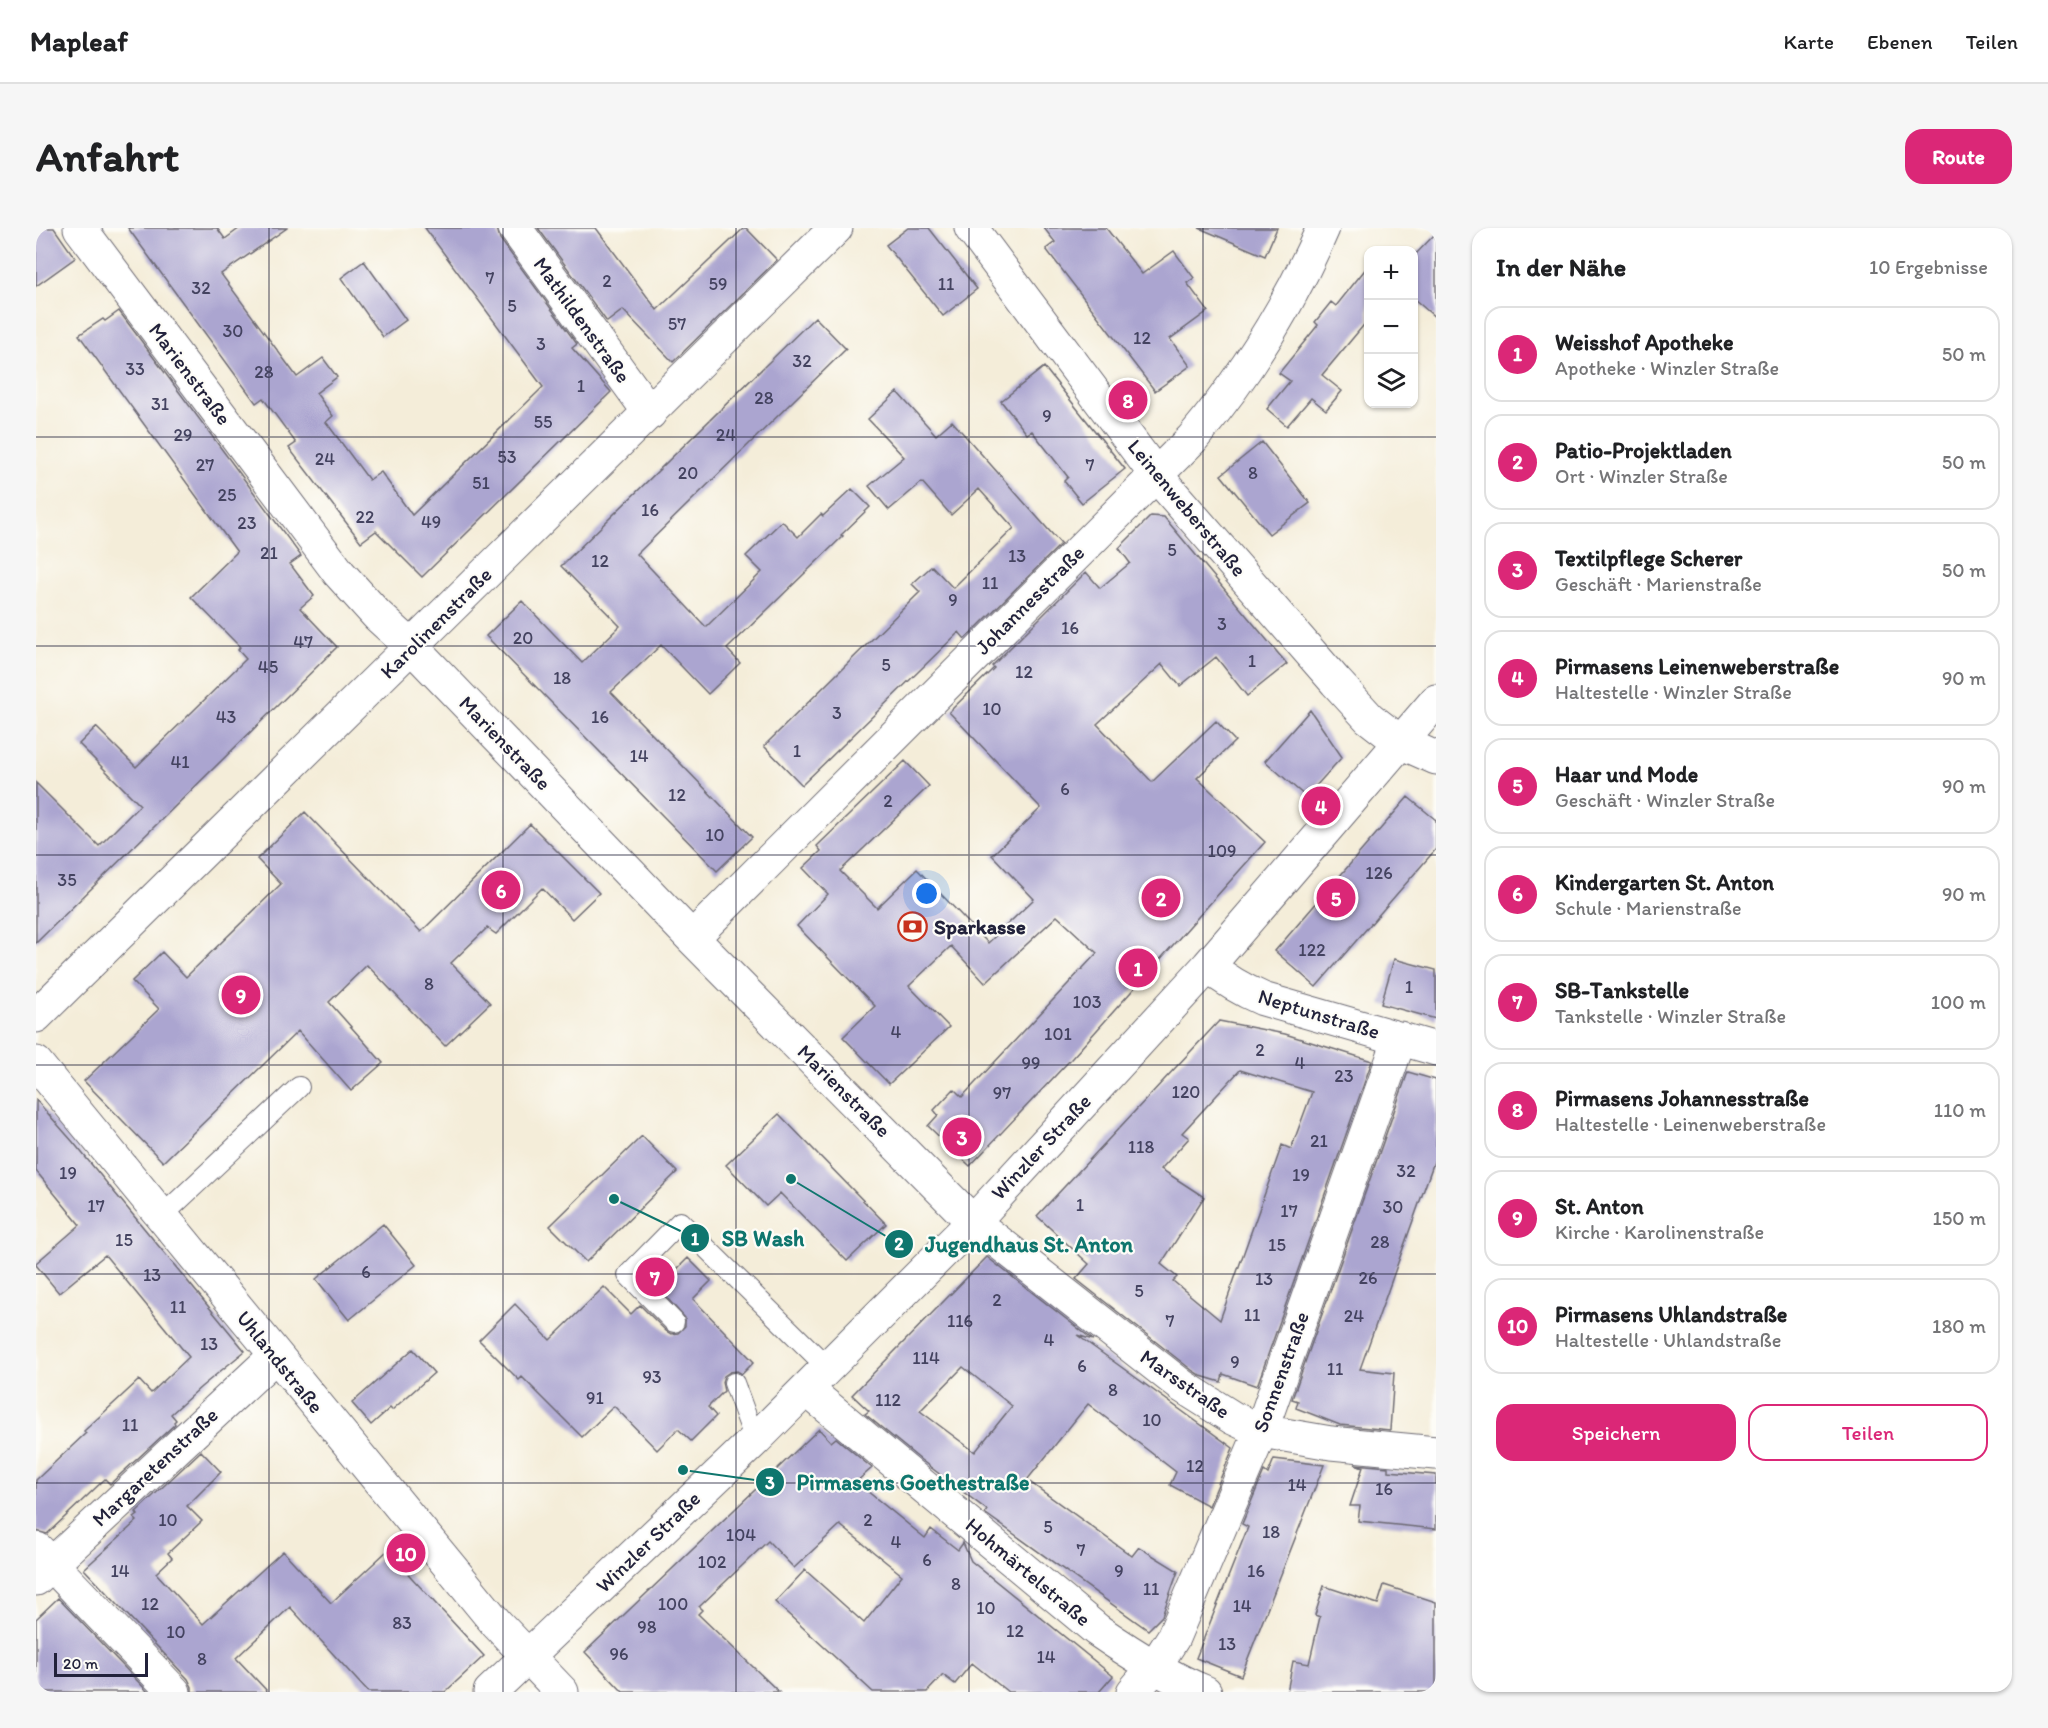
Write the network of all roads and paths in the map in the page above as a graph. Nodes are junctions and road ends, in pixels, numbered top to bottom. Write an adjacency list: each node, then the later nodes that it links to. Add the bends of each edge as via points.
1 (80, 228): 8 (street, Marienstraße, via 339,573)
2 (515, 228): 6 (street, Mathildenstraße)
3 (836, 228): 6 (street, Karolinenstraße)
4 (971, 228): 7 (street, Leinenweberstraße)
5 (1323, 228): 7 (street, Johannesstraße, via 1291,297 1225,400)
6 (650, 413): 8 (street, Karolinenstraße)
7 (1156, 475): 10 (street, Leinenweberstraße, via 1336,682 1369,718); 12 (street, Johannesstraße)
8 (412, 647): 12 (street, Marienstraße); 14 (street, Karolinenstraße)
9 (1436, 701): 10 (street, Winzler Straße)
10 (1400, 742): 11 (street, Leinenweberstraße); 13 (street, Winzler Straße)
11 (1436, 758)
12 (692, 938): 20 (street, Marienstraße)
13 (1208, 966): 15 (street, Neptunstraße, via 1263,999); 20 (street, Winzler Straße)
14 (36, 1016)
15 (1400, 1038): 16 (street, Neptunstraße); 25 (street, Sonnenstraße)
16 (1436, 1049)
17 (36, 1063): 19 (street, Uhlandstraße)
18 (299, 1087): 19 (lane)
19 (161, 1217): 22 (street, Uhlandstraße)
20 (973, 1221): 23 (street, Winzler Straße); 25 (street, Marsstraße, via 1182,1386)
21 (674, 1322): 23 (lane, via 628,1275 680,1222)
22 (275, 1356): 28 (street, Margaretenstraße); 29 (street, Uhlandstraße)
23 (817, 1378): 26 (street, Winzler Straße); 30 (street, Hohmärtelstraße, via 1097,1630)
24 (734, 1383): 26 (lane)
25 (1261, 1431): 27 (street, Marsstraße, via 1331,1443); 30 (street, Sonnenstraße, via 1173,1638)
26 (755, 1440): 29 (street, Winzler Straße)
27 (1436, 1453)
28 (41, 1564): 31 (street)
29 (528, 1657): 32 (street, Winzler Straße); 33 (street, Uhlandstraße)
30 (1155, 1666): 34 (street, Sonnenstraße); 35 (street, Hohmärtelstraße)
31 (174, 1692)
32 (490, 1692)
33 (562, 1692)
34 (1133, 1692)
35 (1205, 1692)

